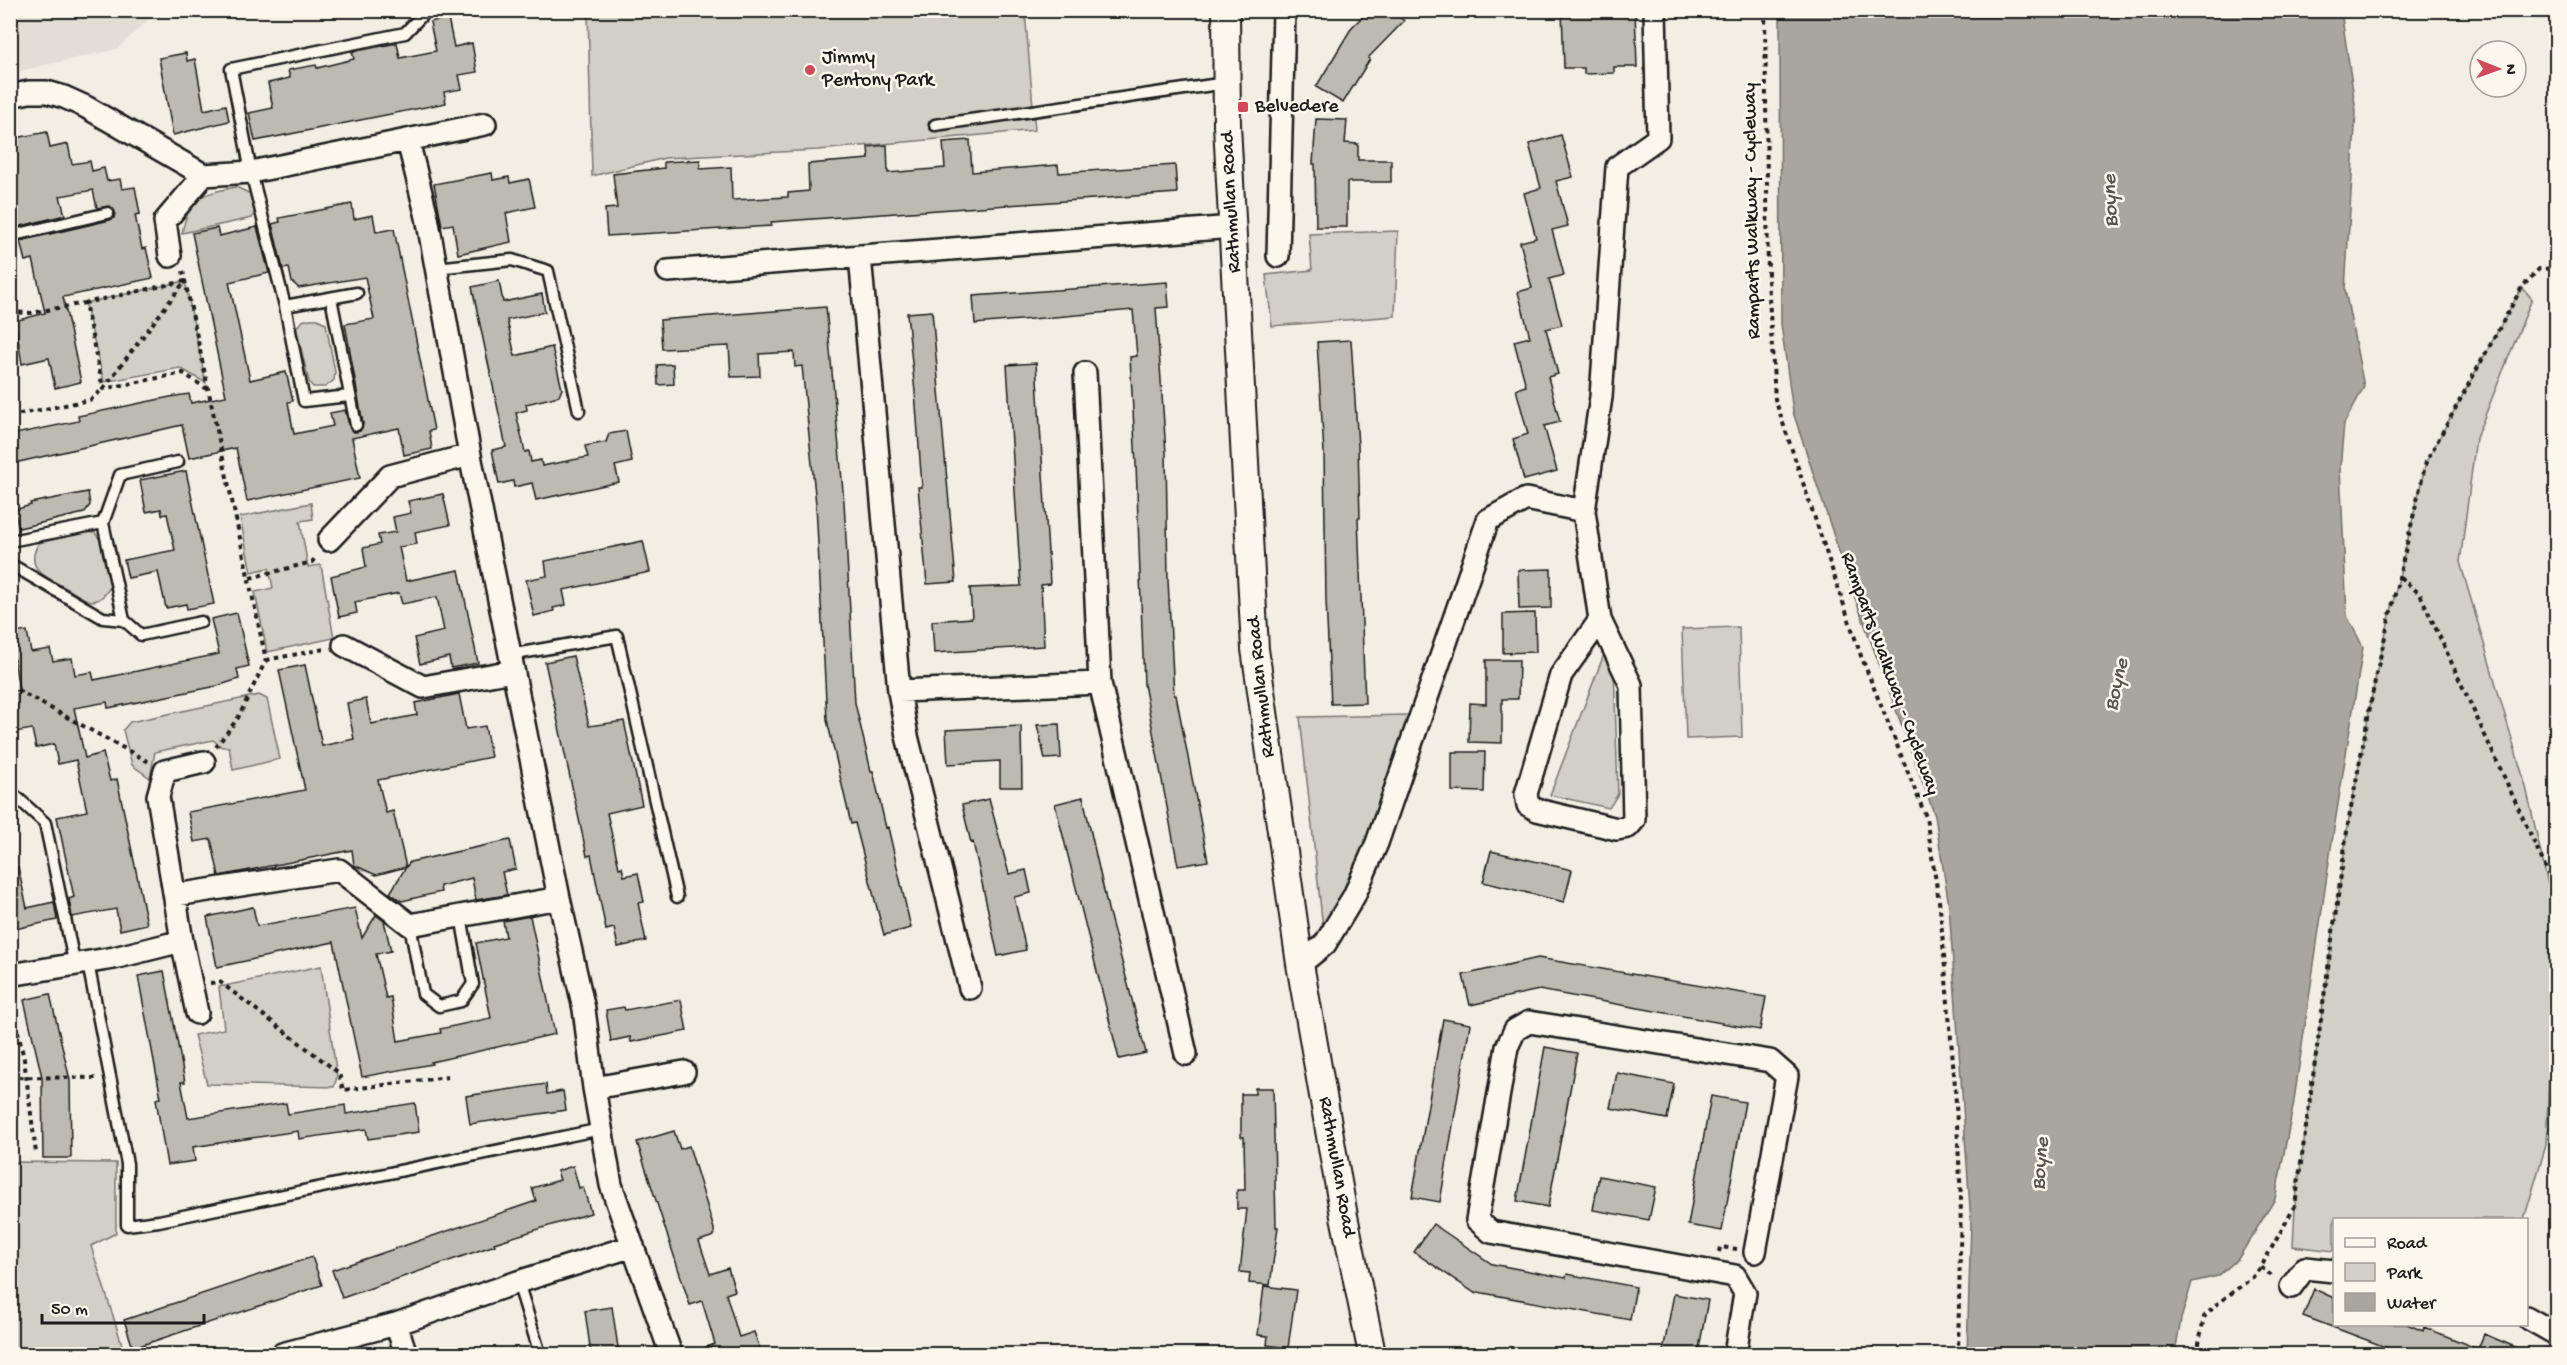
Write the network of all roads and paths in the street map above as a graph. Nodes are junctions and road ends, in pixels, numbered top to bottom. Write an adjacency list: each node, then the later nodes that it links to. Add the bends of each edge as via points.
1 (427, 10): 11 (lane, via 405,33 231,69)
2 (1226, 10): 6 (street, Rathmullan Road)
3 (1284, 10): 17 (street)
4 (1655, 10): 37 (street, via 1658,138 1617,167 1601,397)
5 (1765, 10): 93 (path, Ramparts Walkway - Cycleway, via 1768,279 1775,399 1861,656 1926,817 1940,908 1956,1086 1961,1198)
6 (1227, 83): 9 (lane); 14 (street, Rathmullan Road)
7 (10, 96): 12 (street, via 47,92 64,98)
8 (485, 124): 10 (street)
9 (935, 125)
10 (408, 141): 11 (street); 19 (street)
11 (251, 172): 12 (street); 26 (lane)
12 (204, 175): 18 (street, via 165,221)
13 (108, 213): 15 (lane)
14 (1233, 227): 16 (street); 64 (street, Rathmullan Road, via 1256,650)
15 (10, 236)
16 (860, 256): 21 (street); 52 (street)
17 (1278, 256)
18 (175, 259): 22 (path)
19 (436, 268): 32 (lane, via 512,260 548,271); 35 (street)
20 (2556, 268): 42 (path, via 2539,269 2522,287 2426,462)
21 (668, 271)
22 (185, 281): 25 (path); 29 (path); 30 (path)
23 (357, 293): 24 (lane)
24 (331, 298): 26 (lane); 31 (lane)
25 (85, 303): 27 (path, via 31,314); 29 (path)
26 (285, 306): 31 (lane, via 304,401)
27 (10, 312)
28 (1085, 373): 50 (street)
29 (103, 389): 30 (path, via 183,373); 33 (path, via 90,400)
30 (208, 389): 43 (path)
31 (349, 396): 34 (lane)
32 (579, 411)
33 (10, 416)
34 (356, 425)
35 (470, 455): 39 (street, via 390,476); 49 (street)
36 (178, 462): 38 (lane, via 120,475)
37 (1584, 511): 45 (street); 64 (street, via 1526,499 1488,520 1377,843 1354,896 1325,944)
38 (103, 523): 40 (lane); 44 (lane)
39 (329, 540): 43 (path, via 312,562)
40 (10, 541)
41 (10, 564): 44 (lane, via 103,618)
42 (2400, 577): 56 (path, via 2420,594); 94 (path, via 2376,675 2348,824 2295,1206 2253,1277 2204,1317)
43 (250, 578): 48 (path)
44 (124, 620): 46 (lane, via 141,635)
45 (1600, 620): 45 (street, via 1631,685 1634,820 1628,827 1617,829 1537,810 1528,805 1526,794 1561,675)
46 (201, 622)
47 (344, 645): 48 (path); 49 (street, via 423,687)
48 (266, 660): 53 (path, via 238,718)
49 (512, 663): 58 (lane, via 617,636); 59 (street)
50 (1100, 683): 52 (street); 70 (street)
51 (10, 686): 54 (path)
52 (899, 690): 67 (street)
53 (204, 762): 54 (street)
54 (165, 771): 57 (street, via 158,796)
55 (10, 791): 63 (lane, via 45,823)
56 (2556, 890)
57 (176, 895): 61 (street, via 339,870); 62 (street)
58 (677, 897)
59 (559, 898): 60 (street); 76 (street, via 584,1009)
60 (461, 916): 61 (street); 61 (lane, via 473,984 460,1001 444,1006 423,994)
61 (410, 925)
62 (182, 941): 63 (street); 69 (street)
63 (81, 964): 65 (street); 75 (lane)
64 (1299, 964): 91 (street, Rathmullan Road)
65 (10, 975)
66 (220, 982): 73 (path, via 339,1073 343,1090)
67 (970, 988)
68 (10, 996): 74 (path)
69 (197, 1013)
70 (1186, 1054)
71 (684, 1072): 76 (street)
72 (10, 1077): 74 (path)
73 (448, 1077)
74 (27, 1078): 75 (path); 78 (path)
75 (110, 1078): 77 (lane, via 127,1164 127,1225)
76 (594, 1088): 77 (street)
77 (601, 1128): 79 (street, via 611,1185)
78 (36, 1153)
79 (633, 1246): 82 (street); 90 (street)
80 (1755, 1252): 92 (street, via 1787,1076 1770,1061 1529,1022 1515,1030 1507,1047 1477,1220 1491,1232 1735,1276 1745,1293)
81 (2333, 1271): 83 (street, via 2305,1268)
82 (518, 1282): 85 (street); 89 (lane)
83 (2291, 1287)
84 (2528, 1318): 86 (street)
85 (396, 1324): 87 (street); 88 (street)
86 (2556, 1334)
87 (282, 1354)
88 (406, 1354)
89 (540, 1354)
90 (671, 1354)
91 (1372, 1354)
92 (1735, 1354)
93 (1958, 1354)
94 (2197, 1354)

